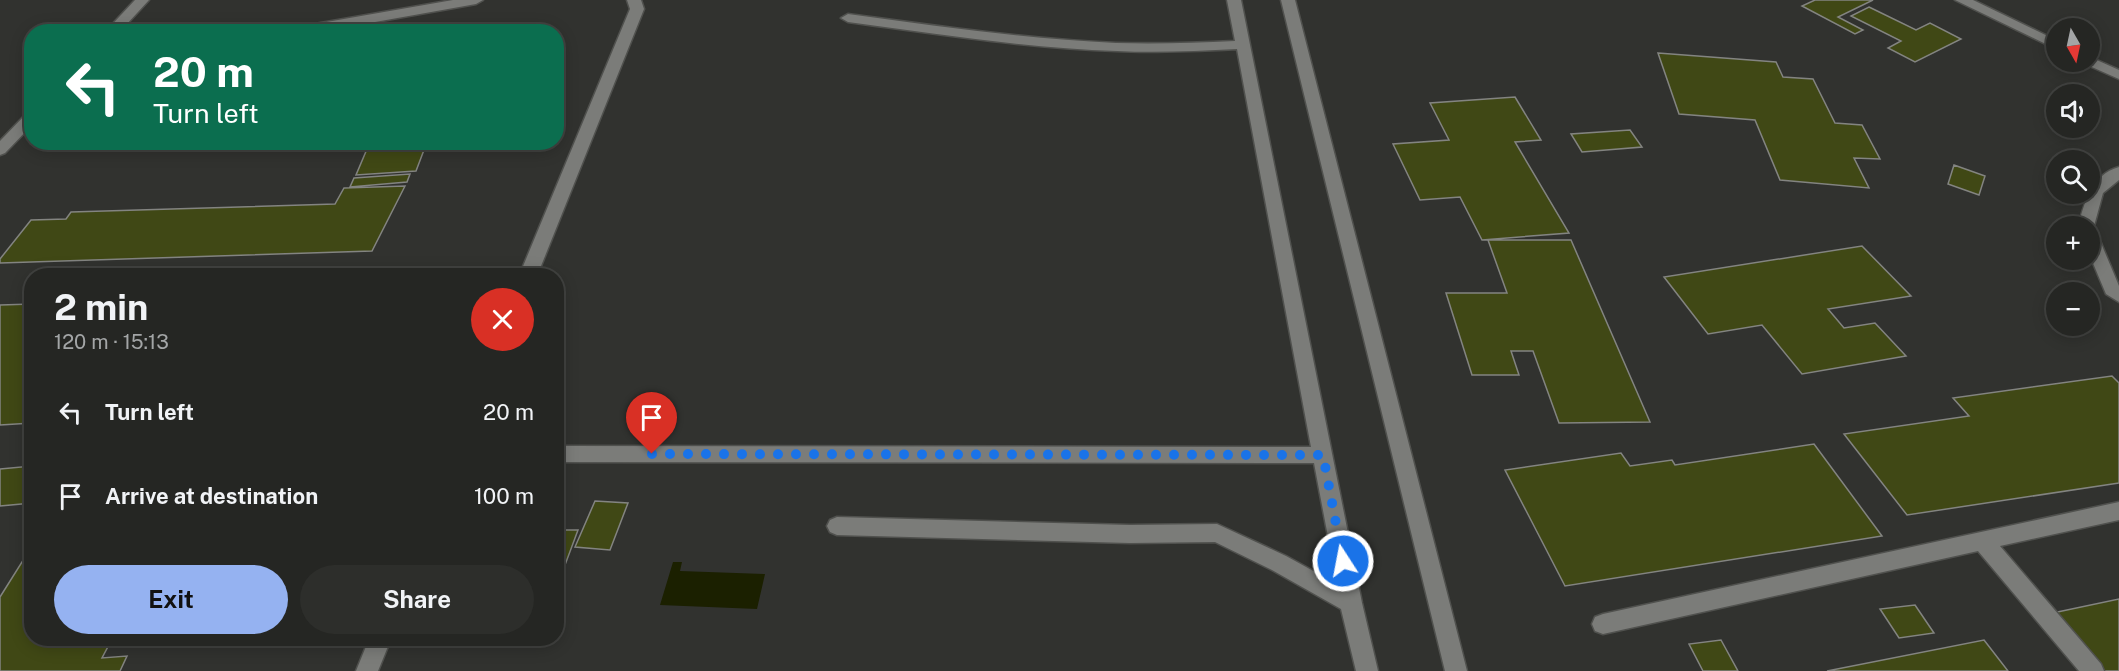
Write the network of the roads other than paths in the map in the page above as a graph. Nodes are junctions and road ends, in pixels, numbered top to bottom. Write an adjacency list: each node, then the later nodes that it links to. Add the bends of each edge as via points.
1 (142, 0): 8 (street)
2 (476, 0): 9 (street)
3 (634, 0): 19 (street, via 637,9)
4 (1234, 0): 11 (street)
5 (1288, 0): 31 (street)
6 (1962, 0): 10 (street)
7 (848, 18): 11 (street, via 1072,44 1155,48)
8 (119, 24)
9 (338, 24)
10 (2046, 40)
11 (1242, 45): 22 (street)
12 (2100, 66): 13 (street)
13 (2119, 75)
14 (24, 124): 15 (street)
15 (0, 150)
16 (2119, 172): 17 (street, via 2096,190)
17 (2089, 216)
18 (2100, 261): 20 (street, via 2112,290)
19 (531, 268)
20 (2119, 296)
21 (564, 454): 22 (street)
22 (1323, 455): 26 (street)
23 (2119, 511): 25 (street)
24 (837, 526): 26 (street, via 1217,533)
25 (1983, 541): 27 (street); 32 (street)
26 (1351, 603): 30 (street)
27 (1603, 624)
28 (377, 646): 29 (street)
29 (367, 671)
30 (1367, 671)
31 (1456, 671)
32 (2093, 671)

